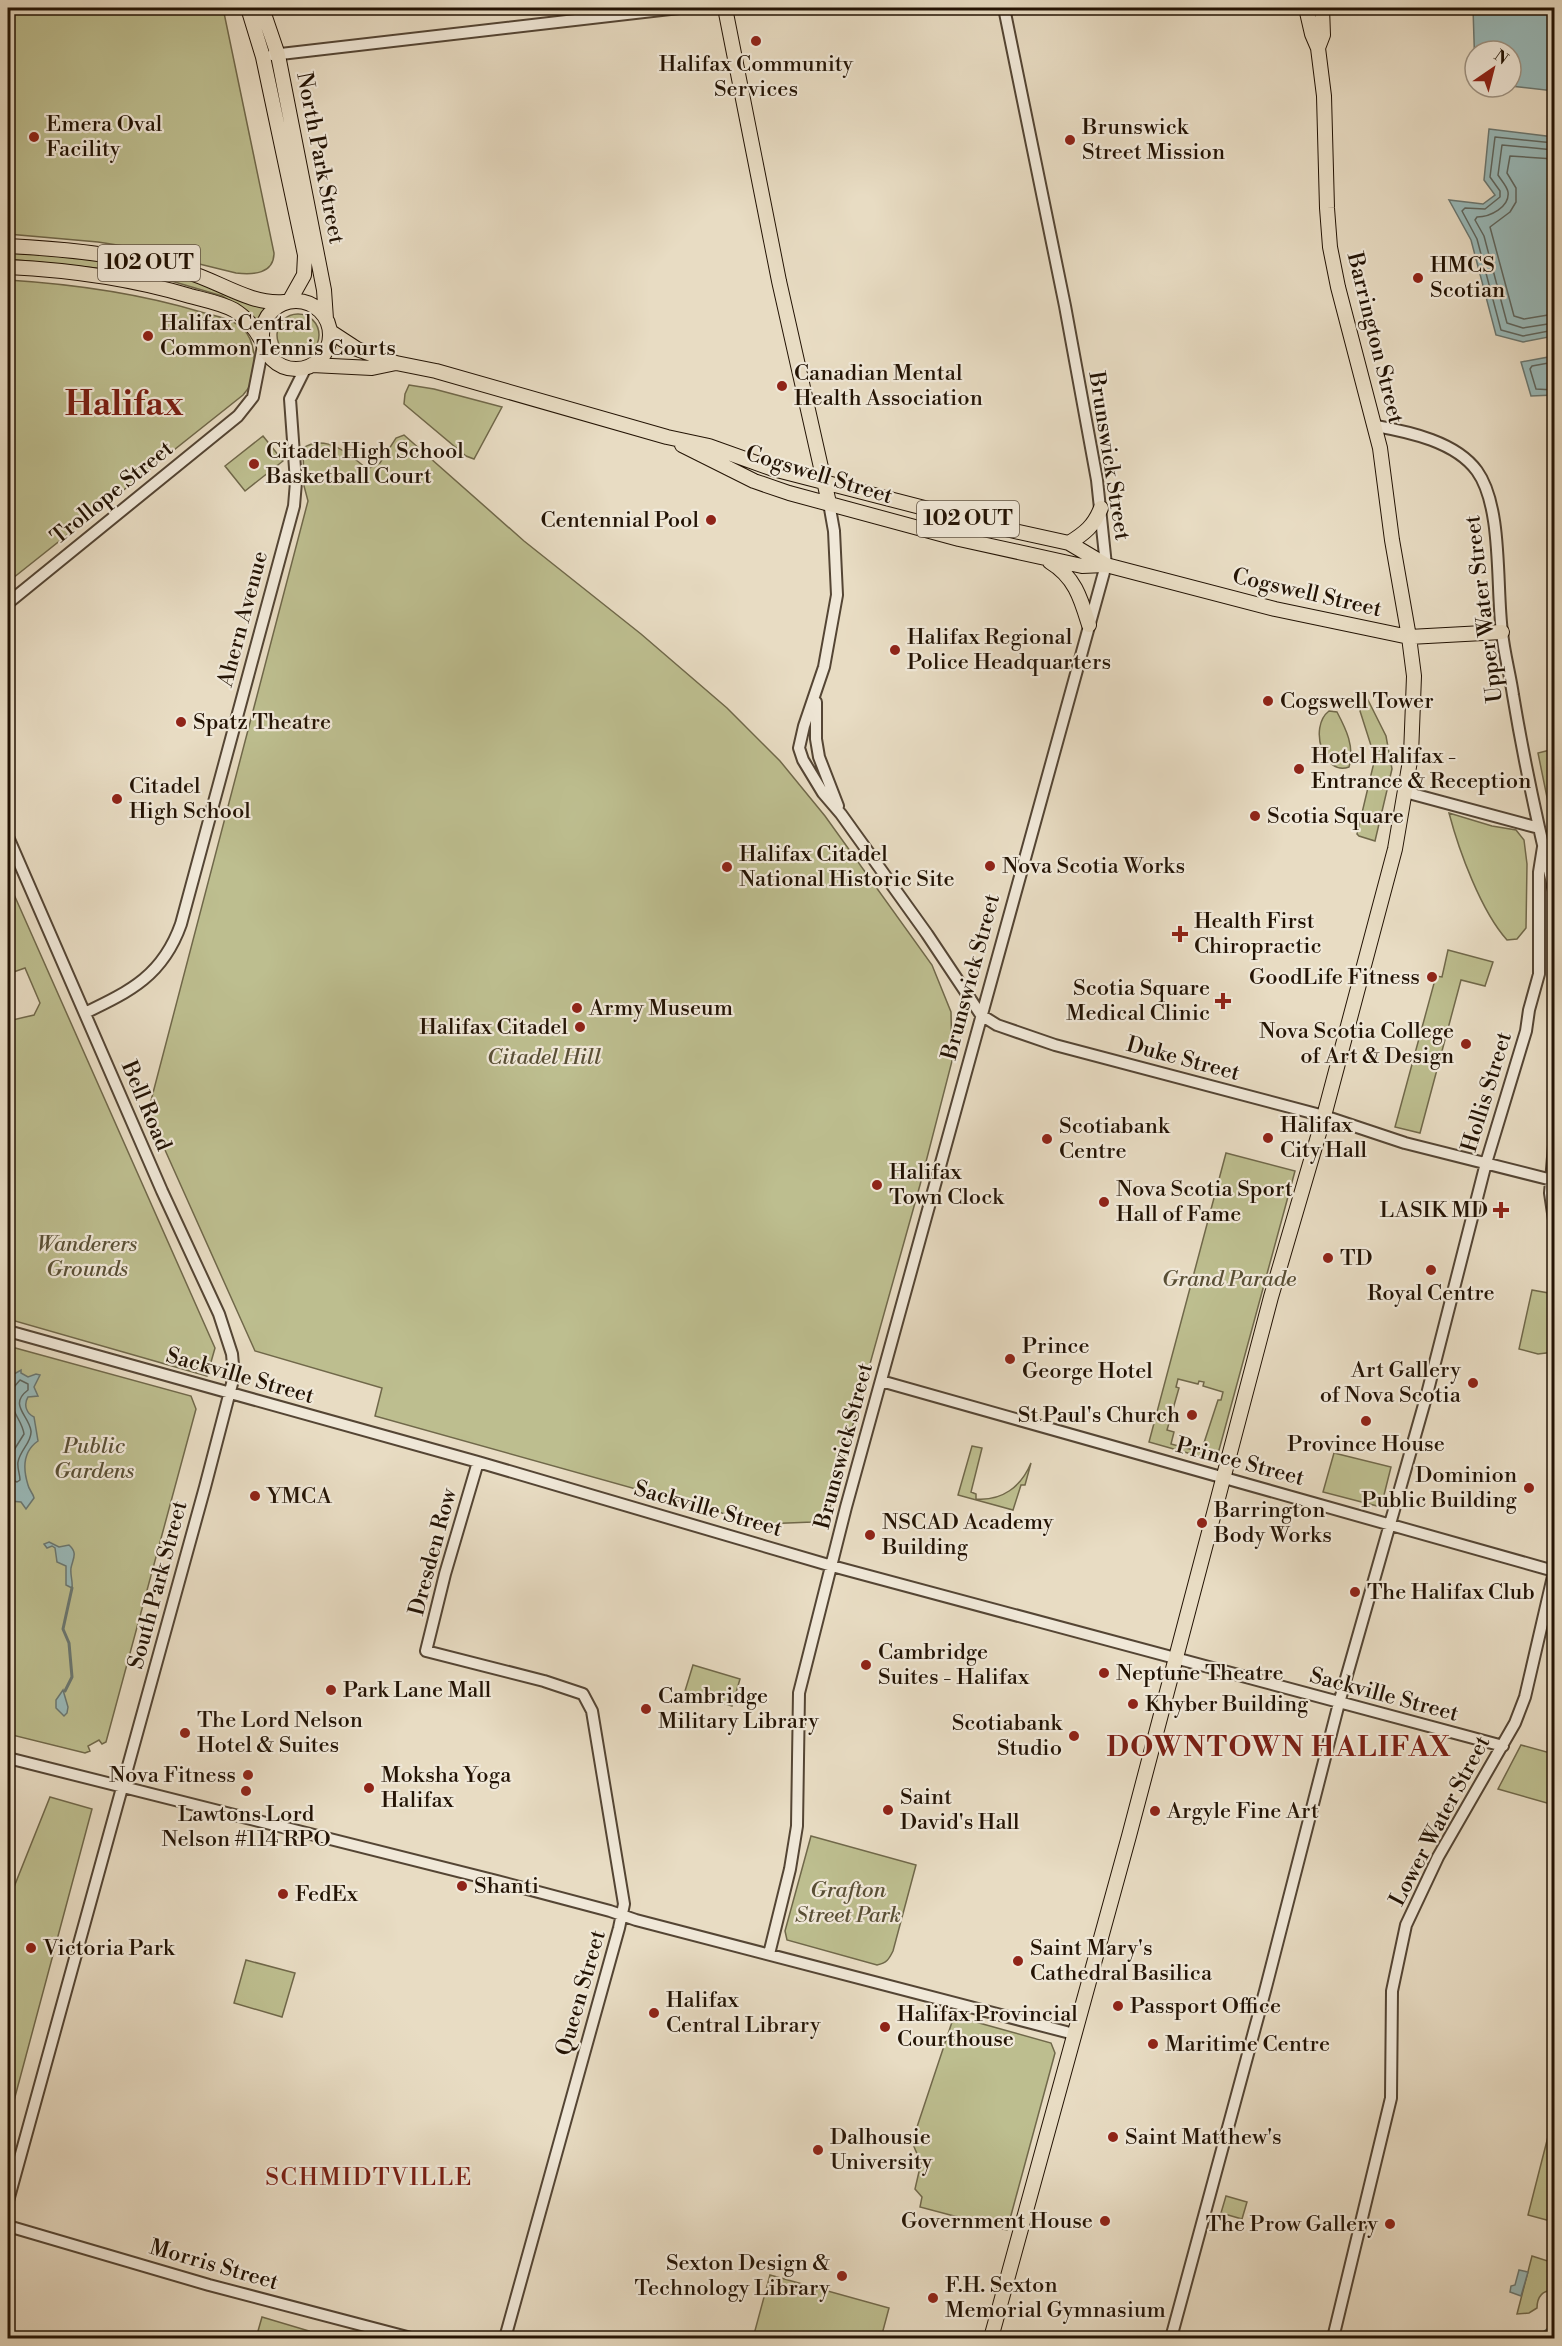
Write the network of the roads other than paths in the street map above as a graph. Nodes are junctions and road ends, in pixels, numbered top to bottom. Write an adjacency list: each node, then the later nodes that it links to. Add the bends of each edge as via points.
1 (248, 8): 10 (main road, North Park Street)
2 (262, 8): 9 (main road, North Park Street)
3 (679, 8): 9 (street)
4 (725, 8): 20 (main road, via 779,281)
5 (1004, 8): 22 (street, Brunswick Street, via 1065,306)
6 (1306, 8): 8 (main road, Barrington Street)
7 (1322, 8): 8 (main road, Barrington Street, via 1323,35)
8 (1318, 48): 18 (main road, Barrington Street, via 1324,96 1330,247)
9 (278, 55): 10 (street); 14 (main road, North Park Street)
10 (263, 57): 13 (main road, North Park Street, via 305,255 304,275)
11 (8, 246): 13 (main road, 102 OUT, via 56,248 156,264 217,282 261,302)
12 (8, 267): 15 (main road, via 107,276 219,304 249,322)
13 (287, 301): 14 (main road, 102 OUT, via 309,305); 15 (main road, via 269,314 262,331)
14 (328, 325): 16 (main road, Cogswell Street / 102 OUT, via 357,350); 17 (main road, via 326,350)
15 (263, 343): 17 (main road, via 274,361 295,369); 26 (street, Trollope Street, via 254,397 238,416)
16 (396, 363): 17 (main road, Cogswell Street, via 372,368); 19 (main road, Cogswell Street / 102 OUT, via 512,391)
17 (309, 366): 37 (street, Ahern Avenue, via 290,399 294,506 182,924 168,954 149,976 124,994)
18 (1376, 426): 28 (street, Upper Water Street, via 1398,429 1448,447 1470,462 1482,479 1494,517); 29 (main road, Barrington Street)
19 (667, 437): 20 (main road, Cogswell Street / 102 OUT); 21 (main road, Cogswell Street, via 754,481)
20 (826, 482): 21 (main road); 23 (main road, Cogswell Street / 102 OUT)
21 (830, 504): 24 (main road, Cogswell Street); 30 (street, via 837,595)
22 (1101, 508): 23 (main road, via 1088,531); 25 (street, Brunswick Street)
23 (1069, 543): 25 (main road, Cogswell Street / 102 OUT)
24 (1043, 558): 25 (main road, Cogswell Street, via 1082,566); 27 (main road, via 1075,585)
25 (1106, 565): 27 (street, Brunswick Street); 29 (main road, Cogswell Street / 102 OUT, via 1275,609)
26 (8, 603)
27 (1089, 625): 38 (street, Brunswick Street)
28 (1502, 633): 29 (main road, Cogswell Street); 33 (street, Upper Water Street)
29 (1409, 637): 31 (main road, Barrington Street, via 1414,676 1411,755)
30 (816, 696): 32 (street, via 819,757); 32 (street, via 799,748 823,793)
31 (1405, 792): 33 (street); 39 (main road, Barrington Street, via 1395,849)
32 (841, 814): 38 (street)
33 (1539, 828): 35 (street, Upper Water Street)
34 (8, 837): 37 (street, Bell Road)
35 (1543, 847): 36 (street, Upper Water Street); 41 (street, Hollis Street, via 1539,872 1539,974)
36 (1554, 891)
37 (85, 1013): 46 (street, Bell Road, via 219,1314 232,1354 234,1376)
38 (981, 1015): 39 (street, Duke Street, via 997,1025 1055,1045); 45 (street, Brunswick Street)
39 (1324, 1116): 41 (street, Duke Street, via 1404,1143); 48 (main road, Barrington Street)
40 (1554, 1145): 42 (street)
41 (1486, 1162): 42 (street, Duke Street); 49 (street, Hollis Street)
42 (1552, 1180): 43 (street)
43 (1554, 1220)
44 (8, 1331): 46 (street, Sackville Street)
45 (881, 1381): 48 (street, Prince Street); 50 (street, Brunswick Street)
46 (229, 1394): 47 (street, Sackville Street); 57 (street, South Park Street)
47 (478, 1462): 50 (street, Sackville Street); 52 (street, Dresden Row)
48 (1224, 1479): 49 (street, Prince Street); 53 (main road, Barrington Street)
49 (1389, 1523): 51 (street, Prince Street); 54 (street, Hollis Street)
50 (832, 1566): 53 (street, Sackville Street); 59 (street, Brunswick Street, via 799,1693 797,1826)
51 (1554, 1571): 55 (street, Lower Water Street, via 1525,1697)
52 (426, 1651): 58 (street, Queen Street, via 584,1694 589,1702 617,1855)
53 (1175, 1659): 54 (street, Sackville Street); 60 (main road, Barrington Street)
54 (1339, 1703): 55 (street, Sackville Street); 66 (street, Hollis Street)
55 (1503, 1746): 67 (street, Lower Water Street, via 1438,1857 1406,1925 1392,1991 1391,2098)
56 (8, 1758): 57 (street)
57 (121, 1787): 58 (street); 61 (street, South Park Street)
58 (623, 1915): 59 (street); 64 (street, Queen Street)
59 (769, 1954): 60 (street)
60 (1074, 2034): 65 (main road, Barrington Street)
61 (8, 2194)
62 (8, 2226): 63 (street, Morris Street, via 209,2285)
63 (411, 2338)
64 (505, 2338)
65 (991, 2338)
66 (1171, 2338)
67 (1333, 2338)

